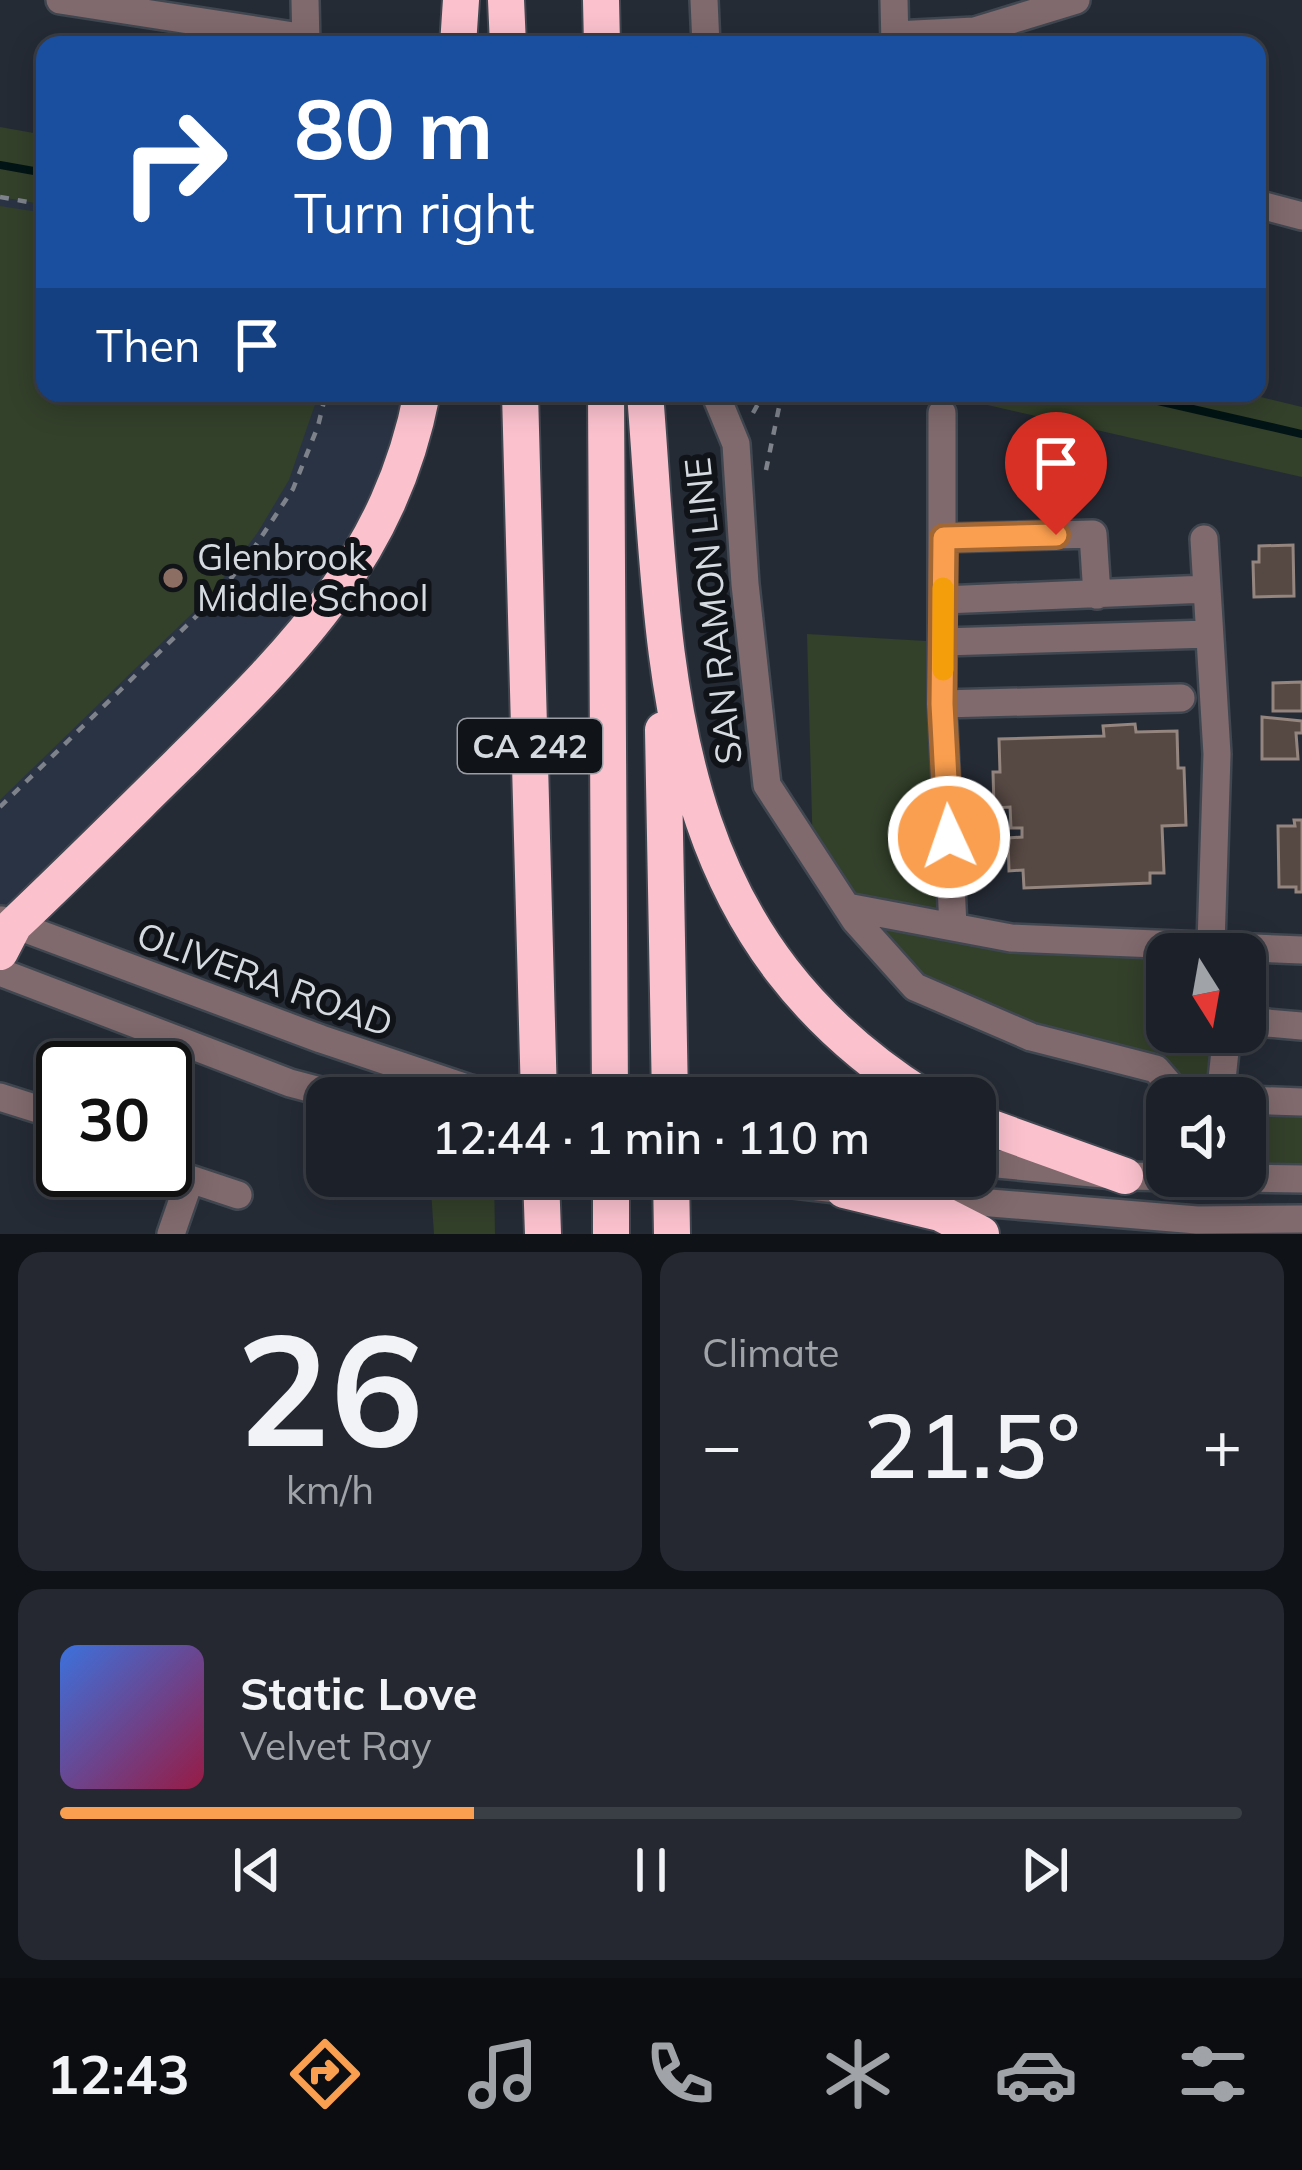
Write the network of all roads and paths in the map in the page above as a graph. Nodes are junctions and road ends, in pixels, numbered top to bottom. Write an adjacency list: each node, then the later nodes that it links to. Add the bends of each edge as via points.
1 (61, 0): 9 (street)
2 (305, 0): 10 (street)
3 (461, 0): 11 (highway)
4 (506, 0): 12 (highway)
5 (601, 0): 13 (highway)
6 (704, 0): 14 (street)
7 (894, 0): 15 (street)
8 (1076, 0): 16 (street)
9 (271, 36)
10 (306, 36)
11 (459, 36)
12 (508, 36)
13 (602, 36)
14 (706, 36)
15 (895, 36)
16 (931, 36)
17 (0, 197): 18 (path)
18 (36, 203)
19 (1266, 206): 20 (street)
20 (1302, 216)
21 (324, 402): 40 (path, via 293,489 248,557)
22 (419, 402): 43 (highway, via 368,544 324,613)
23 (520, 402): 52 (highway, CA 242)
24 (606, 402): 53 (highway, CA 242)
25 (646, 402): 33 (highway)
26 (719, 402): 29 (street, SAN RAMON LINE, via 736,444)
27 (781, 402): 29 (path, via 760,486)
28 (942, 413): 30 (street)
29 (740, 510): 41 (street, SAN RAMON LINE, via 767,785)
30 (944, 538): 34 (street, via 1093,534); 35 (street)
31 (1204, 539): 32 (street)
32 (1207, 589): 34 (street); 36 (street)
33 (661, 592): 54 (highway); 55 (highway, via 690,781 739,908 778,970)
34 (1097, 595): 35 (street)
35 (943, 600): 37 (street)
36 (1209, 634): 37 (street); 44 (street, via 1216,754)
37 (943, 642): 39 (street)
38 (1181, 698): 39 (street)
39 (942, 704): 42 (street)
40 (0, 807)
41 (847, 907): 42 (street); 56 (street, SAN RAMON LINE, via 915,987 1031,1037)
42 (953, 926): 45 (street, via 1011,938)
43 (5, 932): 51 (street, OLIVERA ROAD)
44 (1211, 933)
45 (1146, 942)
46 (1266, 948): 47 (street)
47 (1302, 950)
48 (0, 972): 57 (street)
49 (1266, 1023): 50 (street)
50 (1302, 1026)
51 (433, 1077)
52 (538, 1077)
53 (610, 1077)
54 (670, 1077)
55 (892, 1077)
56 (1162, 1077)
57 (306, 1087)
58 (0, 1097): 61 (street)
59 (1266, 1101): 60 (street)
60 (1302, 1102)
61 (36, 1108)
62 (996, 1130): 64 (highway)
63 (996, 1164): 64 (street)
64 (1124, 1176): 66 (street)
65 (192, 1179): 67 (street)
66 (1302, 1179)
67 (238, 1195)
68 (175, 1197): 75 (street)
69 (542, 1197): 76 (highway)
70 (611, 1197): 77 (highway)
71 (671, 1197): 78 (highway)
72 (873, 1197): 79 (highway, via 940,1213)
73 (924, 1197): 74 (street, via 1177,1219)
74 (1302, 1219)
75 (171, 1234)
76 (543, 1234)
77 (611, 1234)
78 (672, 1234)
79 (981, 1234)

